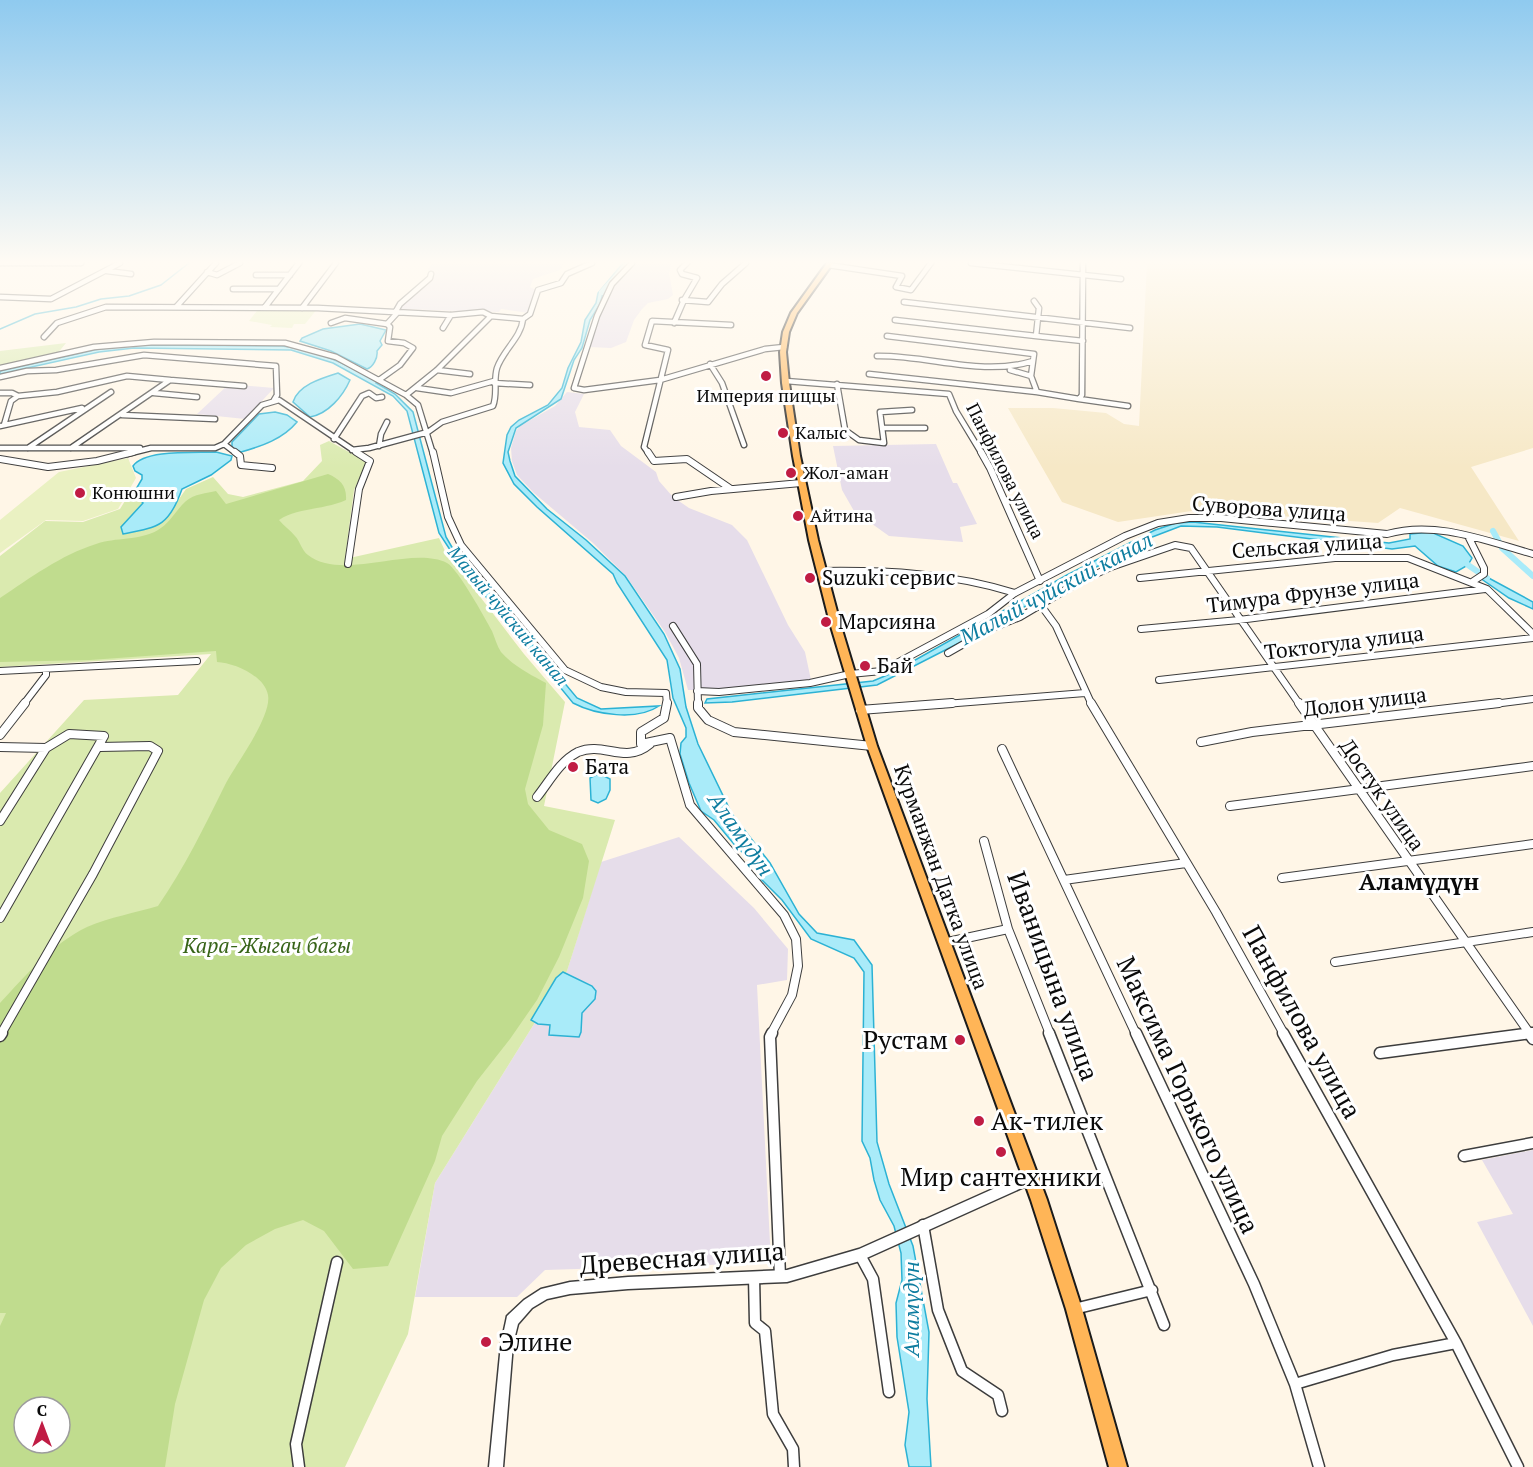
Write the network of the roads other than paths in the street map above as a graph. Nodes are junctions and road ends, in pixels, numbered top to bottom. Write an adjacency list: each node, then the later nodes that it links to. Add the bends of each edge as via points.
1 (49, 331): 13 (street)
2 (389, 331): 29 (street, via 388,341 413,348 400,365)
3 (476, 331): 21 (street)
4 (521, 331): 32 (street, via 502,357)
5 (592, 331): 30 (street, via 573,387 584,390)
6 (649, 331): 22 (street, via 645,345 668,350)
7 (788, 331): 15 (main road, Курманжан Датка улица)
8 (996, 331): 12 (street)
9 (1037, 331): 12 (street)
10 (1083, 331): 14 (street)
11 (887, 336): 17 (street, via 1034,354)
12 (1036, 336): 14 (street)
13 (44, 337)
14 (1083, 341): 45 (street)
15 (784, 347): 18 (street); 31 (main road, Курманжан Датка улица)
16 (877, 356): 20 (street)
17 (1033, 361): 20 (street); 26 (street)
18 (710, 364): 24 (street); 60 (street, via 725,385)
19 (0, 368): 29 (street, via 94,347 131,343 285,343 336,357)
20 (1000, 369): 26 (street)
21 (437, 370): 23 (street); 36 (street)
22 (662, 371): 24 (street); 30 (street)
23 (470, 374)
24 (679, 374): 30 (street)
25 (869, 374): 37 (street)
26 (1031, 376): 37 (street)
27 (0, 377): 46 (street, via 144,355 265,365 276,366)
28 (171, 380): 35 (street); 40 (street); 42 (street, via 127,376 57,392)
29 (379, 380): 41 (street)
30 (660, 380): 69 (street, via 644,447 654,460 687,459)
31 (786, 381): 33 (street, Панфилова улица); 68 (main road, Курманжан Датка улица)
32 (494, 382): 34 (street); 36 (street, via 451,393); 56 (street, via 493,406 442,422)
33 (837, 384): 54 (street, via 845,430 859,440 884,443); 77 (street, Панфилова улица, via 949,394 990,468)
34 (530, 385)
35 (244, 386)
36 (417, 388): 41 (street)
37 (1037, 392): 45 (street)
38 (0, 393): 42 (street)
39 (111, 393): 48 (street)
40 (154, 393): 43 (street); 50 (street)
41 (405, 395): 56 (street, via 418,405)
42 (18, 396): 53 (street, via 11,401)
43 (197, 397)
44 (382, 397): 57 (street, via 369,393 362,396)
45 (1079, 399): 47 (street)
46 (274, 400): 57 (street, via 283,401); 58 (street, via 262,405)
47 (1128, 406)
48 (88, 407): 53 (street); 62 (street)
49 (912, 410): 54 (street, via 880,412)
50 (120, 415): 51 (street); 63 (street)
51 (215, 419)
52 (387, 422): 59 (street)
53 (2, 425)
54 (883, 428): 55 (street)
55 (925, 428)
56 (426, 432): 59 (street); 100 (street, via 448,517 461,545 565,670 580,681 623,693 666,693 668,714 641,732 641,744)
57 (334, 439): 65 (street)
58 (224, 444): 64 (street, via 215,448); 67 (street, via 240,456 241,465)
59 (379, 446): 65 (street)
60 (744, 446)
61 (0, 448): 62 (street)
62 (28, 448): 63 (street)
63 (71, 448): 64 (street)
64 (151, 448): 66 (street, via 48,467)
65 (352, 450): 73 (street, via 370,461 359,489)
66 (0, 459)
67 (272, 468)
68 (801, 483): 69 (street); 74 (main road, Курманжан Датка улица)
69 (731, 489): 70 (street)
70 (676, 497)
71 (1469, 538): 72 (street, Суворова улица); 77 (street, Суворова улица, via 1427,527 1401,528 1388,534 1189,518 1158,523 1125,536); 78 (street, via 1485,566 1481,576)
72 (1533, 554)
73 (348, 564)
74 (822, 571): 80 (street, via 900,572 981,581); 91 (main road, Курманжан Датка улица)
75 (1204, 571): 76 (street, Сельская улица); 78 (street, Сельская улица, via 1335,558 1399,557); 81 (street, Достук улица, via 1191,548 1175,545 1111,567); 82 (street, Достук улица)
76 (1140, 579)
77 (1040, 581): 80 (street, Суворова улица)
78 (1472, 582): 79 (street, Сельская улица)
79 (1487, 589): 82 (street, Тимура Фрунзе улица); 85 (street, Сельская улица)
80 (1015, 593): 91 (street, Суворова улица, via 988,614 909,658 882,671)
81 (1040, 604): 86 (street); 93 (street, Панфилова улица, via 1056,626)
82 (1239, 620): 84 (street, Тимура Фрунзе улица); 88 (street, Достук улица)
83 (673, 626): 94 (street, via 698,664)
84 (1142, 629)
85 (1533, 636): 88 (street, Токтогула улица)
86 (948, 653)
87 (197, 661): 89 (street)
88 (1272, 668): 92 (street, Токтогула улица); 97 (street, Достук улица)
89 (46, 669): 90 (street); 98 (street, via 46,675)
90 (0, 672)
91 (850, 674): 94 (street, Суворова улица, via 810,683); 96 (main road, Курманжан Датка улица)
92 (1159, 680)
93 (1085, 693): 96 (street); 114 (street, Панфилова улица)
94 (697, 694): 101 (street, via 698,708 708,720 734,732)
95 (1533, 699): 97 (street, Долон улица)
96 (860, 710): 101 (main road, Курманжан Датка улица)
97 (1313, 726): 99 (street, Долон улица); 107 (street, Достук улица)
98 (0, 735)
99 (1201, 742)
100 (650, 744): 108 (street, via 644,751 630,755 602,749 578,753); 132 (street, via 670,738 690,805 784,915 796,939 798,966 792,995 770,1037)
101 (872, 746): 121 (main road, Курманжан Датка улица)
102 (0, 747): 104 (street)
103 (100, 747): 104 (street, via 104,735 83,733 67,734); 117 (street); 124 (street, via 150,746 158,751)
104 (46, 748): 110 (street)
105 (1002, 749): 116 (street, Максима Горького улица)
106 (1533, 766): 107 (street)
107 (1357, 789): 109 (street); 113 (street, Достук улица)
108 (537, 797)
109 (1230, 806)
110 (0, 821)
111 (984, 841): 118 (street, Иваницына улица)
112 (1533, 844): 113 (street)
113 (1408, 861): 115 (street); 120 (street, Достук улица)
114 (1186, 863): 116 (street); 137 (street, Панфилова улица)
115 (1282, 878)
116 (1064, 880): 138 (street, Максима Горького улица, via 1254,1284)
117 (0, 918)
118 (1008, 929): 121 (street); 134 (street, Иваницына улица)
119 (1533, 932): 120 (street)
120 (1466, 943): 122 (street); 123 (street, Достук улица)
121 (942, 944): 128 (main road, Курманжан Датка улица)
122 (1335, 962)
123 (1532, 1035): 125 (street)
124 (0, 1036)
125 (1380, 1053)
126 (1533, 1143): 127 (street)
127 (1464, 1156)
128 (1030, 1178): 129 (street, Древесная улица); 135 (main road, Курманжан Датка улица)
129 (921, 1226): 130 (street, Древесная улица); 140 (street, via 938,1310 962,1371 998,1395)
130 (866, 1252): 132 (street, Древесная улица); 139 (street)
131 (337, 1262): 141 (street, via 296,1444)
132 (780, 1276): 133 (street, Древесная улица)
133 (754, 1277): 142 (street, Древесная улица, via 570,1288 545,1293 528,1304 512,1321 507,1344); 143 (street, via 755,1323 765,1331 773,1414 793,1449)
134 (1152, 1290): 135 (street); 136 (street, Иваницына улица)
135 (1074, 1309): 144 (main road, Курманжан Датка улица)
136 (1164, 1325)
137 (1455, 1343): 138 (street); 146 (street, Панфилова улица)
138 (1295, 1384): 145 (street, Максима Горького улица)
139 (889, 1392)
140 (1002, 1411)
141 (299, 1467)
142 (496, 1467)
143 (794, 1467)
144 (1118, 1467)
145 (1319, 1467)
146 (1518, 1467)

